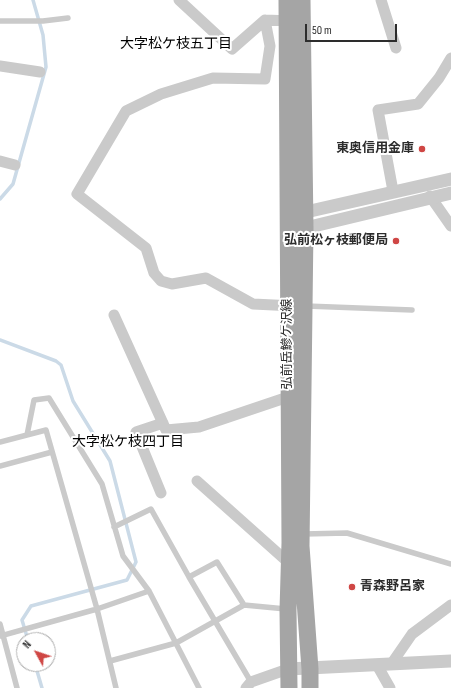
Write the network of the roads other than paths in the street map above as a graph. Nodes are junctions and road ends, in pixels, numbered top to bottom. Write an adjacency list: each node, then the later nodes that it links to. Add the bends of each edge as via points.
1 (179, 0): 6 (street, via 232,49)
2 (287, 0): 8 (main road, 弘前岳鰺ケ沢線)
3 (302, 0): 8 (main road)
4 (380, 0): 9 (street)
5 (68, 18): 7 (lane)
6 (265, 20): 8 (street); 22 (street, via 270,46 265,79 213,78 161,94 126,111 77,194 146,248 154,272 161,281 172,284 206,278 253,304)
7 (0, 21)
8 (295, 22): 19 (main road); 20 (main road, 弘前岳鰺ケ沢線)
9 (396, 48)
10 (451, 58): 16 (street, via 418,104 378,110)
11 (0, 66): 12 (street)
12 (40, 72)
13 (0, 161): 14 (street)
14 (15, 165)
15 (451, 179): 16 (street)
16 (393, 191): 19 (street)
17 (451, 193): 18 (street)
18 (430, 196): 19 (street); 21 (street)
19 (305, 220): 20 (street); 22 (main road)
20 (288, 224): 22 (main road, 弘前岳鰺ケ沢線)
21 (451, 226)
22 (296, 306): 23 (lane); 25 (main road, 弘前岳鰺ケ沢線); 34 (main road)
23 (412, 310)
24 (114, 315): 26 (street)
25 (288, 397): 26 (street, via 199,427 166,430); 35 (main road, 弘前岳鰺ケ沢線)
26 (163, 423): 32 (street, via 136,432)
27 (27, 435): 28 (lane); 29 (lane, via 46,430); 33 (lane, via 34,400 49,398 102,484)
28 (0, 442)
29 (52, 452): 30 (lane); 41 (lane)
30 (0, 466)
31 (197, 481): 35 (street)
32 (161, 493)
33 (116, 526): 37 (lane, via 151,509); 38 (lane, via 123,556)
34 (302, 534): 36 (lane, via 347,533); 52 (main road)
35 (290, 564): 42 (main road, 弘前岳鰺ケ沢線)
36 (451, 564)
37 (189, 577): 39 (lane, via 217,562); 43 (lane)
38 (149, 591): 41 (lane); 46 (lane)
39 (244, 605): 42 (lane); 43 (lane)
40 (451, 605): 49 (street, via 412,634)
41 (96, 609): 45 (lane); 47 (lane)
42 (288, 610): 51 (main road, 弘前岳鰺ケ沢線)
43 (215, 620): 46 (lane); 53 (lane)
44 (0, 624): 45 (lane)
45 (2, 635): 54 (lane)
46 (176, 643): 47 (lane); 56 (lane)
47 (110, 661): 55 (lane)
48 (451, 661): 49 (street)
49 (392, 663): 50 (street)
50 (377, 665): 52 (street); 61 (street)
51 (288, 668): 52 (street); 53 (street); 57 (street); 58 (main road, 弘前岳鰺ケ沢線)
52 (310, 669): 59 (main road); 60 (street)
53 (248, 685)
54 (18, 688)
55 (116, 688)
56 (199, 688)
57 (281, 688)
58 (289, 688)
59 (310, 688)
60 (314, 688)
61 (390, 688)

